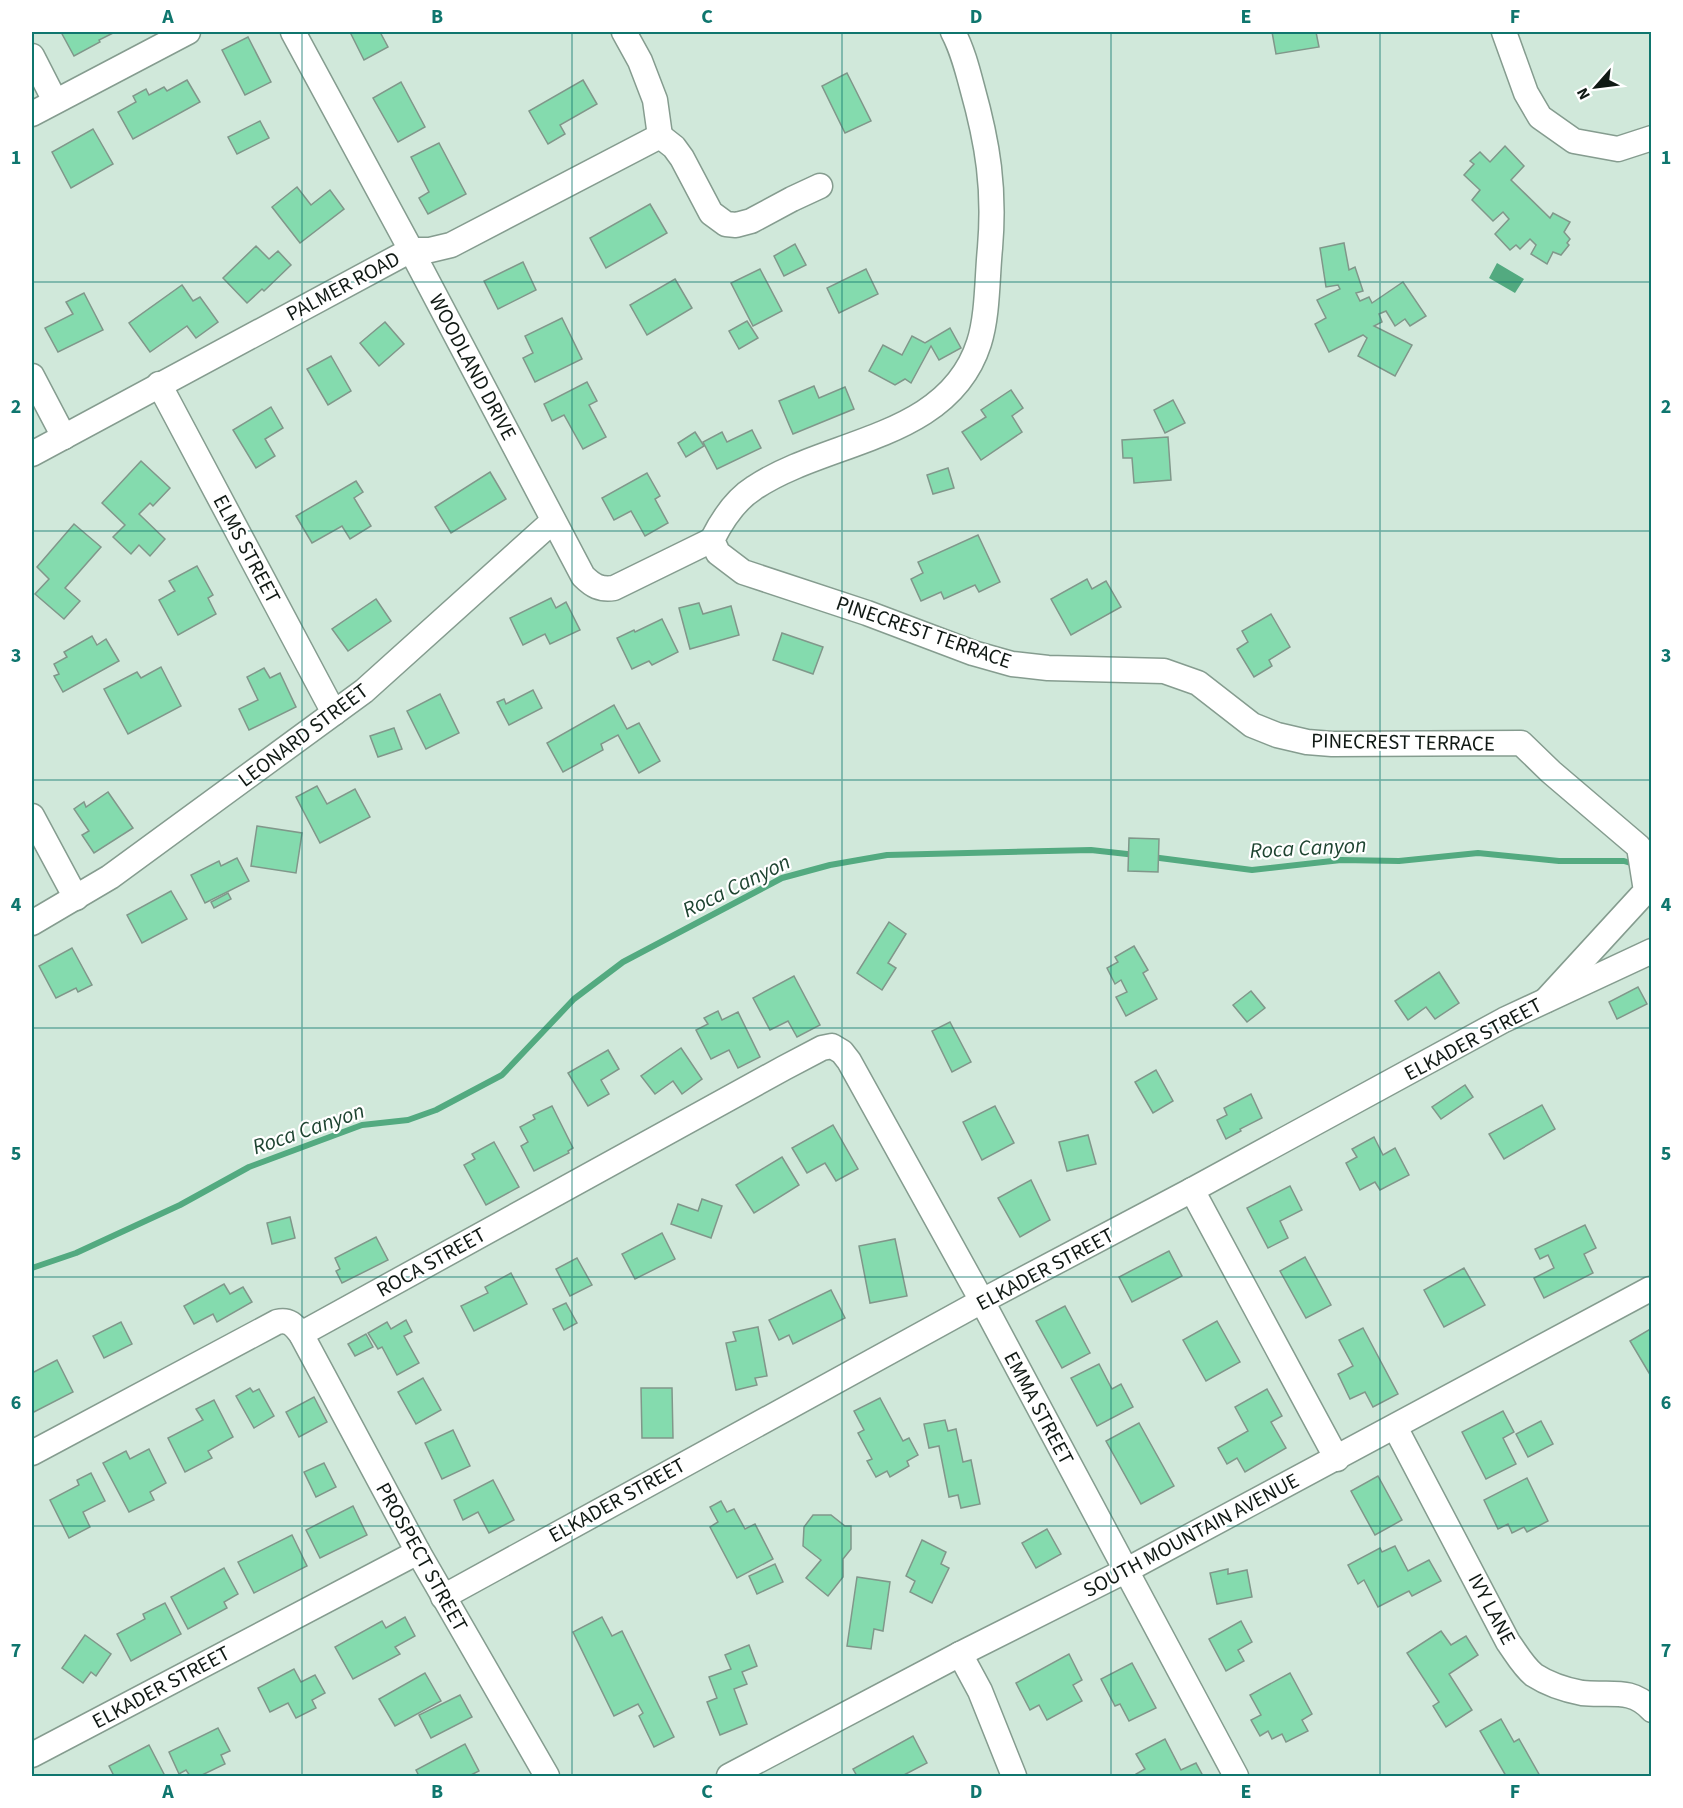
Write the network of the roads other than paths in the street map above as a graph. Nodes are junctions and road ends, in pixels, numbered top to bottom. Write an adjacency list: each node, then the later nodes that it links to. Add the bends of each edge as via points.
1 (188, 32): 7 (street)
2 (293, 32): 12 (street, WOODLAND DRIVE)
3 (624, 32): 9 (street, via 655,100)
4 (953, 32): 18 (street, via 984,130 992,182 984,318 971,362 949,393 903,425 788,469 753,488 736,502)
5 (1504, 32): 10 (street, via 1526,93 1540,117 1575,141 1618,149)
6 (32, 56): 7 (street)
7 (56, 101): 8 (street)
8 (32, 114)
9 (660, 136): 11 (street, via 682,158 711,213 726,224 751,221); 12 (street, PALMER ROAD, via 451,245)
10 (1652, 138)
11 (820, 186)
12 (411, 250): 14 (street, PALMER ROAD); 17 (street, WOODLAND DRIVE)
13 (32, 376): 15 (street)
14 (159, 384): 15 (street, PALMER ROAD); 19 (street, ELMS STREET)
15 (64, 437): 16 (street, PALMER ROAD)
16 (32, 454)
17 (553, 521): 18 (street, WOODLAND DRIVE, via 583,576 603,589 614,588); 19 (street, LEONARD STREET, via 364,691)
18 (712, 540): 24 (street, PINECREST TERRACE, via 718,553 743,572 982,656 1048,668 1164,671 1198,683 1252,725 1277,735 1332,744 1521,743 1639,847 1646,891)
19 (334, 713): 21 (street, LEONARD STREET)
20 (32, 816): 21 (street)
21 (76, 898): 22 (street, LEONARD STREET)
22 (32, 923)
23 (1652, 951): 24 (street, ELKADER STREET)
24 (1546, 1000): 26 (street, ELKADER STREET)
25 (832, 1046): 28 (street, EMMA STREET, via 849,1061); 29 (street, ROCA STREET, via 784,1068)
26 (1192, 1190): 28 (street, ELKADER STREET); 32 (street)
27 (1650, 1289): 30 (street, SOUTH MOUNTAIN AVENUE)
28 (982, 1302): 34 (street, EMMA STREET); 35 (street, ELKADER STREET)
29 (301, 1334): 31 (street, via 290,1322 277,1322); 33 (street, PROSPECT STREET)
30 (1395, 1427): 32 (street, SOUTH MOUNTAIN AVENUE); 37 (street, IVY LANE, via 1523,1665 1563,1689 1626,1695 1641,1699)
31 (32, 1453)
32 (1337, 1459): 34 (street, SOUTH MOUNTAIN AVENUE)
33 (418, 1552): 35 (street, PROSPECT STREET); 38 (street, ELKADER STREET)
34 (1125, 1571): 36 (street, SOUTH MOUNTAIN AVENUE); 42 (street, EMMA STREET)
35 (443, 1597): 39 (street, PROSPECT STREET)
36 (960, 1654): 40 (street, SOUTH MOUNTAIN AVENUE); 41 (street, via 980,1691)
37 (1652, 1710)
38 (32, 1755)
39 (547, 1776)
40 (729, 1776)
41 (1014, 1776)
42 (1236, 1776)

